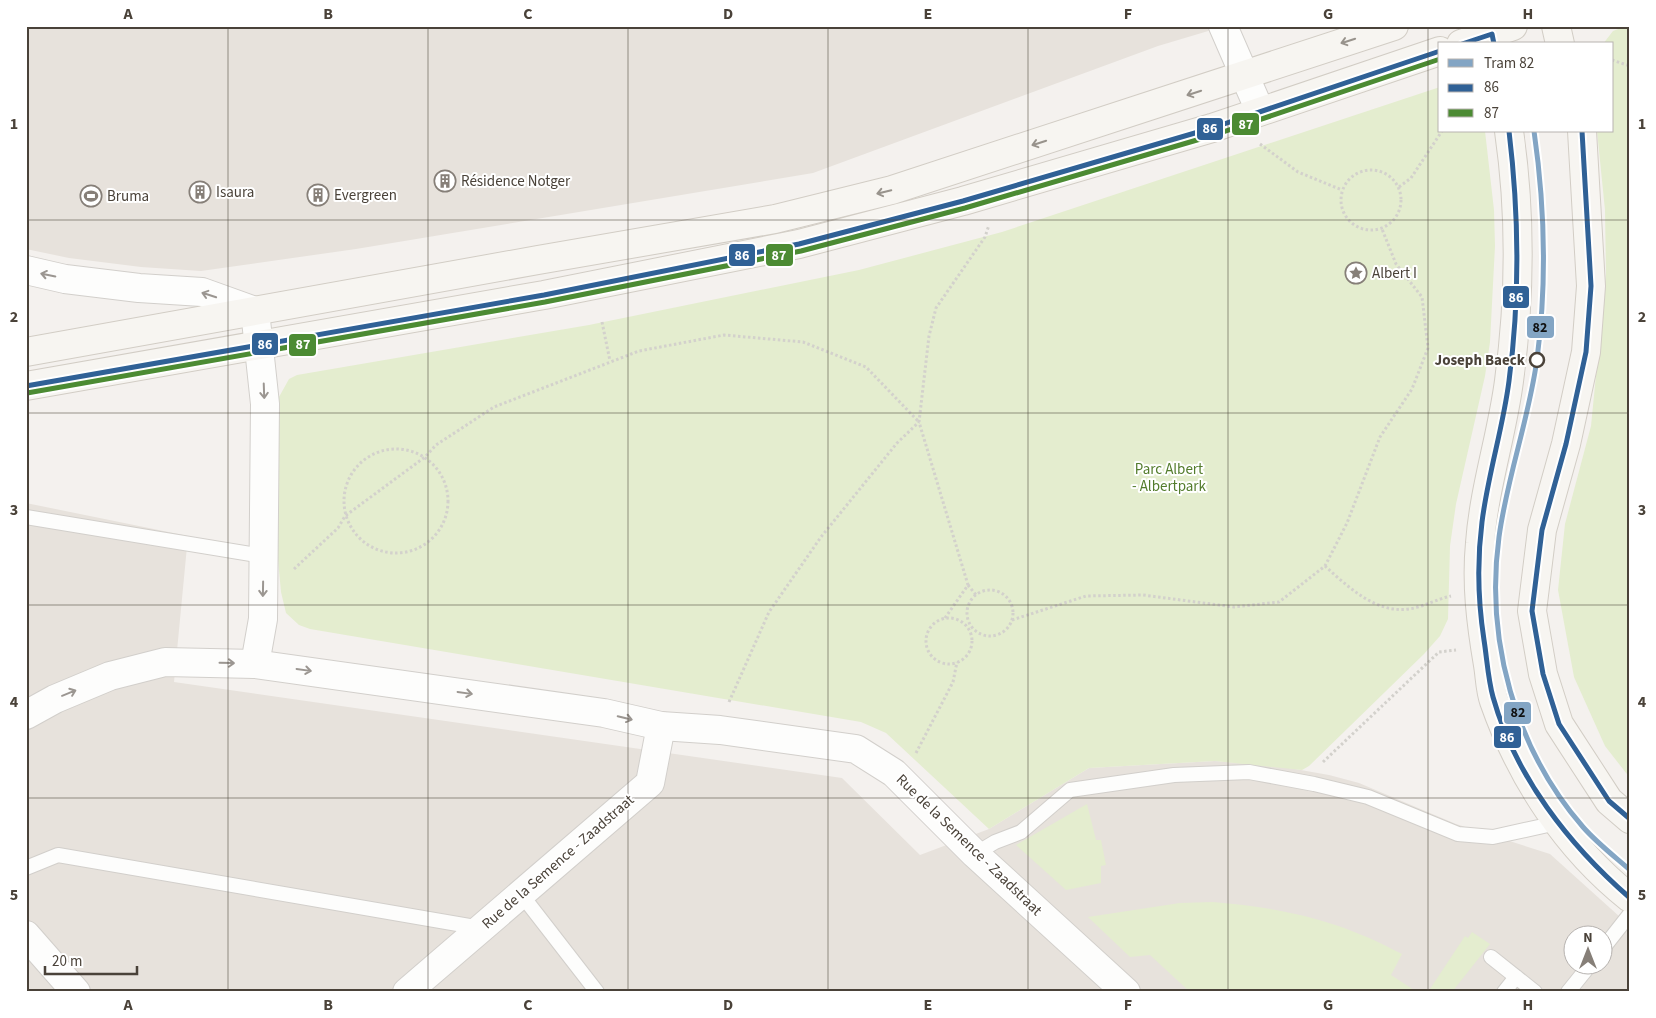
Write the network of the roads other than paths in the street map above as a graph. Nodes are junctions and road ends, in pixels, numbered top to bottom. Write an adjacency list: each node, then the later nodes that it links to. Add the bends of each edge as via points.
1 (1223, 26): 8 (street)
2 (1394, 26): 8 (street, one-way to 8)
3 (1556, 26): 6 (street)
4 (1498, 32): 5 (street)
5 (1467, 42)
6 (1560, 42)
7 (1438, 52): 9 (street)
8 (1245, 76): 9 (street); 12 (street, one-way to 12, via 892,190 775,219)
9 (1260, 111): 14 (street, via 953,204 800,244)
10 (1509, 132): 25 (street, via 1516,190 1515,327 1509,382 1480,542 1478,589 1494,700 1528,777)
11 (1582, 132): 24 (street, via 1591,286 1586,352 1566,444 1542,530 1532,611 1543,674 1559,724 1609,801)
12 (615, 248): 14 (street); 15 (street)
13 (26, 270): 15 (street, one-way to 13, via 202,292 65,279)
14 (622, 279): 16 (street)
15 (254, 311): 16 (street); 17 (street)
16 (260, 343): 18 (street); 20 (street, one-way to 20, via 265,404)
17 (26, 352)
18 (26, 386)
19 (26, 517): 20 (lane)
20 (263, 556): 21 (street, one-way to 21, via 263,619)
21 (256, 664): 22 (street, one-way to 21, via 54,698 110,676 165,662); 23 (street, one-way to 23, via 604,713)
22 (26, 715)
23 (661, 726): 26 (street, Rue de la Semence - Zaadstraat, via 720,730 856,750 894,773); 28 (street, Rue de la Semence - Zaadstraat, via 650,783)
24 (1630, 819)
25 (1556, 822): 26 (lane, via 1493,837 1458,834 1368,797 1314,784 1249,772 1174,775 1070,790 1021,832); 29 (street, via 1602,876)
26 (975, 854): 40 (street, Rue de la Semence - Zaadstraat)
27 (26, 868): 31 (lane, via 58,855)
28 (521, 894): 31 (street, Rue de la Semence - Zaadstraat); 39 (lane)
29 (1630, 898)
30 (1630, 914): 32 (lane)
31 (481, 928): 38 (street, Rue de la Semence - Zaadstraat)
32 (1614, 934)
33 (26, 935): 37 (street)
34 (1491, 957): 36 (lane)
35 (1580, 976): 43 (lane)
36 (1516, 977): 41 (lane); 42 (lane)
37 (76, 992)
38 (406, 992)
39 (597, 992)
40 (1126, 992)
41 (1504, 992)
42 (1535, 992)
43 (1568, 992)

